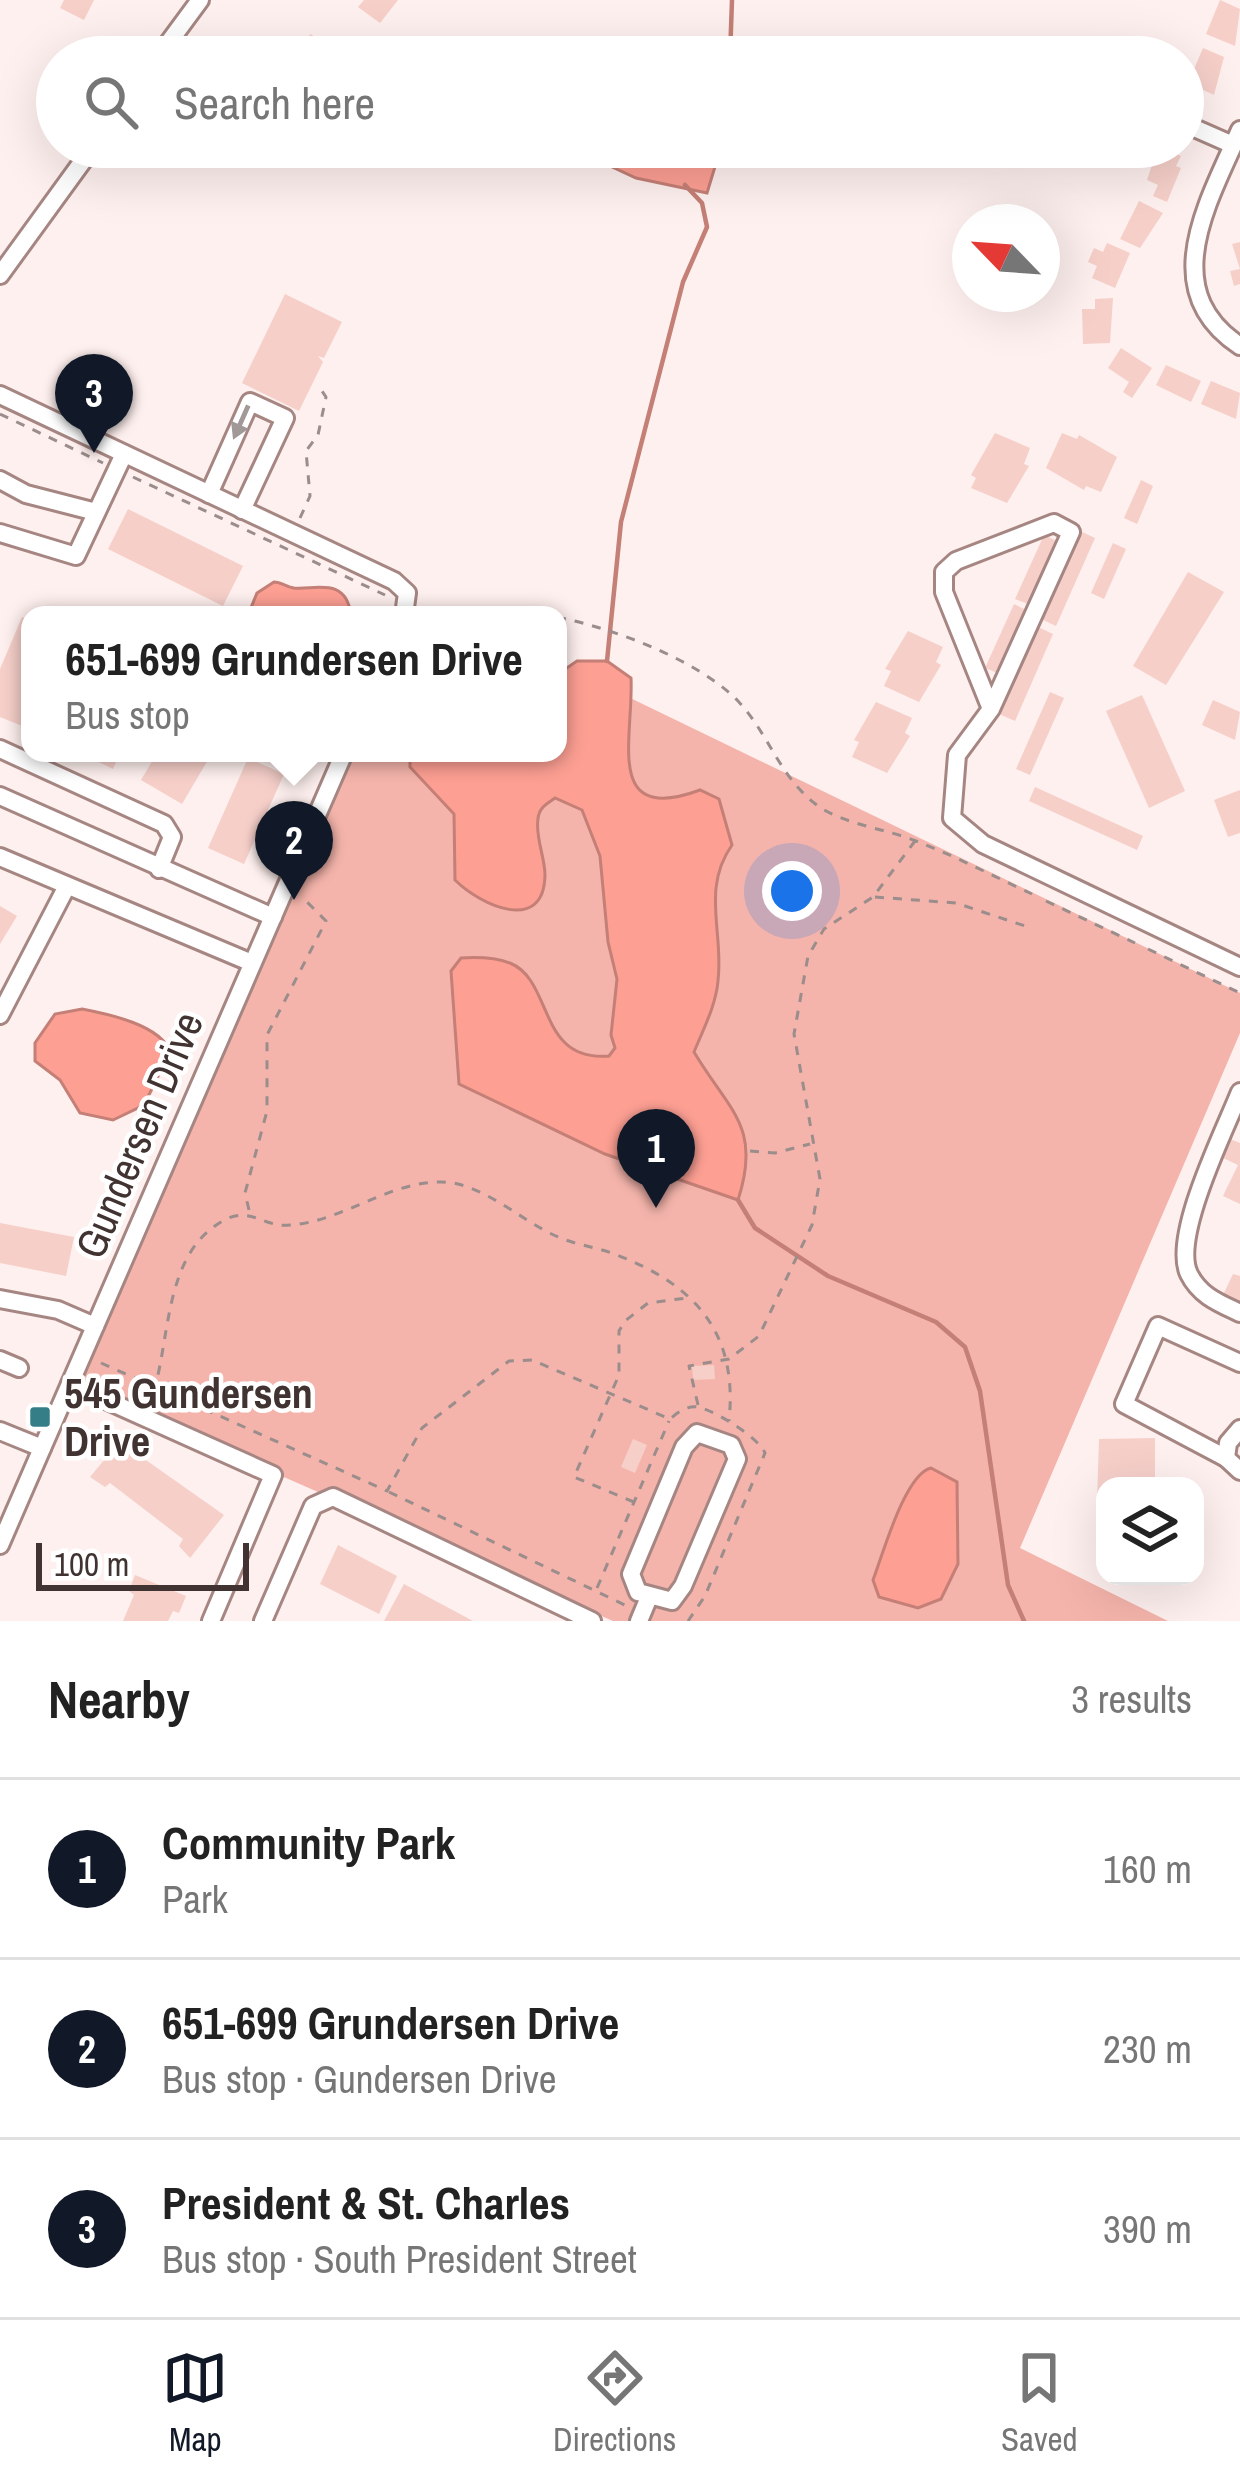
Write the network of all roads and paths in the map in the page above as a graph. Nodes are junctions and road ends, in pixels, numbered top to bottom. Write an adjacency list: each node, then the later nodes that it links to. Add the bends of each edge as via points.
1 (200, 0): 2 (street)
2 (173, 36)
3 (1204, 129): 4 (street)
4 (1237, 138): 7 (street, via 1192,257 1196,299)
5 (78, 168): 6 (street)
6 (0, 275)
7 (1233, 342)
8 (320, 388): 17 (path, via 326,398 305,460 310,496)
9 (0, 395): 12 (street)
10 (0, 414): 11 (path)
11 (106, 464)
12 (125, 464): 14 (street); 16 (street); 19 (path)
13 (0, 480): 16 (street)
14 (209, 494): 15 (street); 15 (street, one-way to 14, via 285,418 250,402)
15 (242, 510): 19 (street, via 394,581)
16 (96, 512): 18 (street, via 76,556)
17 (296, 524)
18 (0, 533)
19 (402, 603)
20 (567, 619): 25 (path, via 722,688 790,780 828,812)
21 (991, 709): 21 (street, via 944,592 944,572 1054,523 1071,532); 38 (street, via 957,755 952,818 983,844)
22 (28, 762): 27 (street, via 164,824 172,838)
23 (340, 762): 33 (street, Gundersen Drive)
24 (0, 796): 27 (street)
25 (915, 841): 29 (path); 30 (path)
26 (0, 857): 28 (street)
27 (159, 869): 33 (street)
28 (68, 886): 37 (street); 40 (street)
29 (1032, 894)
30 (873, 897): 34 (path, via 956,903); 42 (path, via 824,929 802,977 794,1034)
31 (303, 898): 44 (path, via 326,920 266,1035 267,1111 245,1193)
32 (1046, 901): 35 (path)
33 (273, 916): 37 (street, Gundersen Drive)
34 (1025, 926)
35 (1135, 943)
36 (1148, 949): 39 (path)
37 (252, 963): 48 (street, Gundersen Drive)
38 (1240, 967)
39 (1240, 993)
40 (0, 1015)
41 (1240, 1093): 47 (street, via 1189,1224 1186,1269 1204,1296)
42 (812, 1144): 43 (path); 49 (path, via 819,1194 800,1252 759,1336)
43 (750, 1151)
44 (249, 1211): 45 (path, via 291,1226 440,1181 558,1237 634,1262); 55 (path, via 209,1233 174,1284)
45 (689, 1298): 49 (path, via 714,1324); 56 (path, via 648,1303 625,1321)
46 (0, 1299): 48 (street)
47 (1240, 1313)
48 (95, 1326): 54 (street, Gundersen Drive)
49 (729, 1359): 57 (path, via 688,1366); 59 (path)
50 (0, 1360): 53 (street)
51 (101, 1363): 55 (path)
52 (1240, 1363): 63 (street, via 1158,1326 1124,1404)
53 (19, 1368)
54 (70, 1384): 62 (street, Gundersen Drive); 71 (street, via 273,1475)
55 (155, 1387): 64 (path)
56 (611, 1393): 58 (path); 64 (path, via 532,1360 509,1361 422,1428); 65 (path, via 574,1478)
57 (698, 1407): 58 (path); 59 (path)
58 (670, 1419): 65 (path)
59 (728, 1424): 73 (path, via 756,1437 765,1454)
60 (1240, 1429): 63 (street, via 1228,1443)
61 (0, 1431): 62 (street)
62 (42, 1448): 66 (street, Gundersen Drive)
63 (1233, 1464)
64 (387, 1491): 67 (path)
65 (634, 1502): 67 (path)
66 (0, 1545)
67 (596, 1591): 69 (path)
68 (650, 1597): 68 (street, via 671,1601 683,1586 735,1467 731,1445 704,1433 689,1438 631,1574 631,1584); 69 (street)
69 (634, 1614)
70 (587, 1620): 72 (street, via 333,1497 313,1506)
71 (211, 1621)
72 (263, 1621)
73 (688, 1621)

